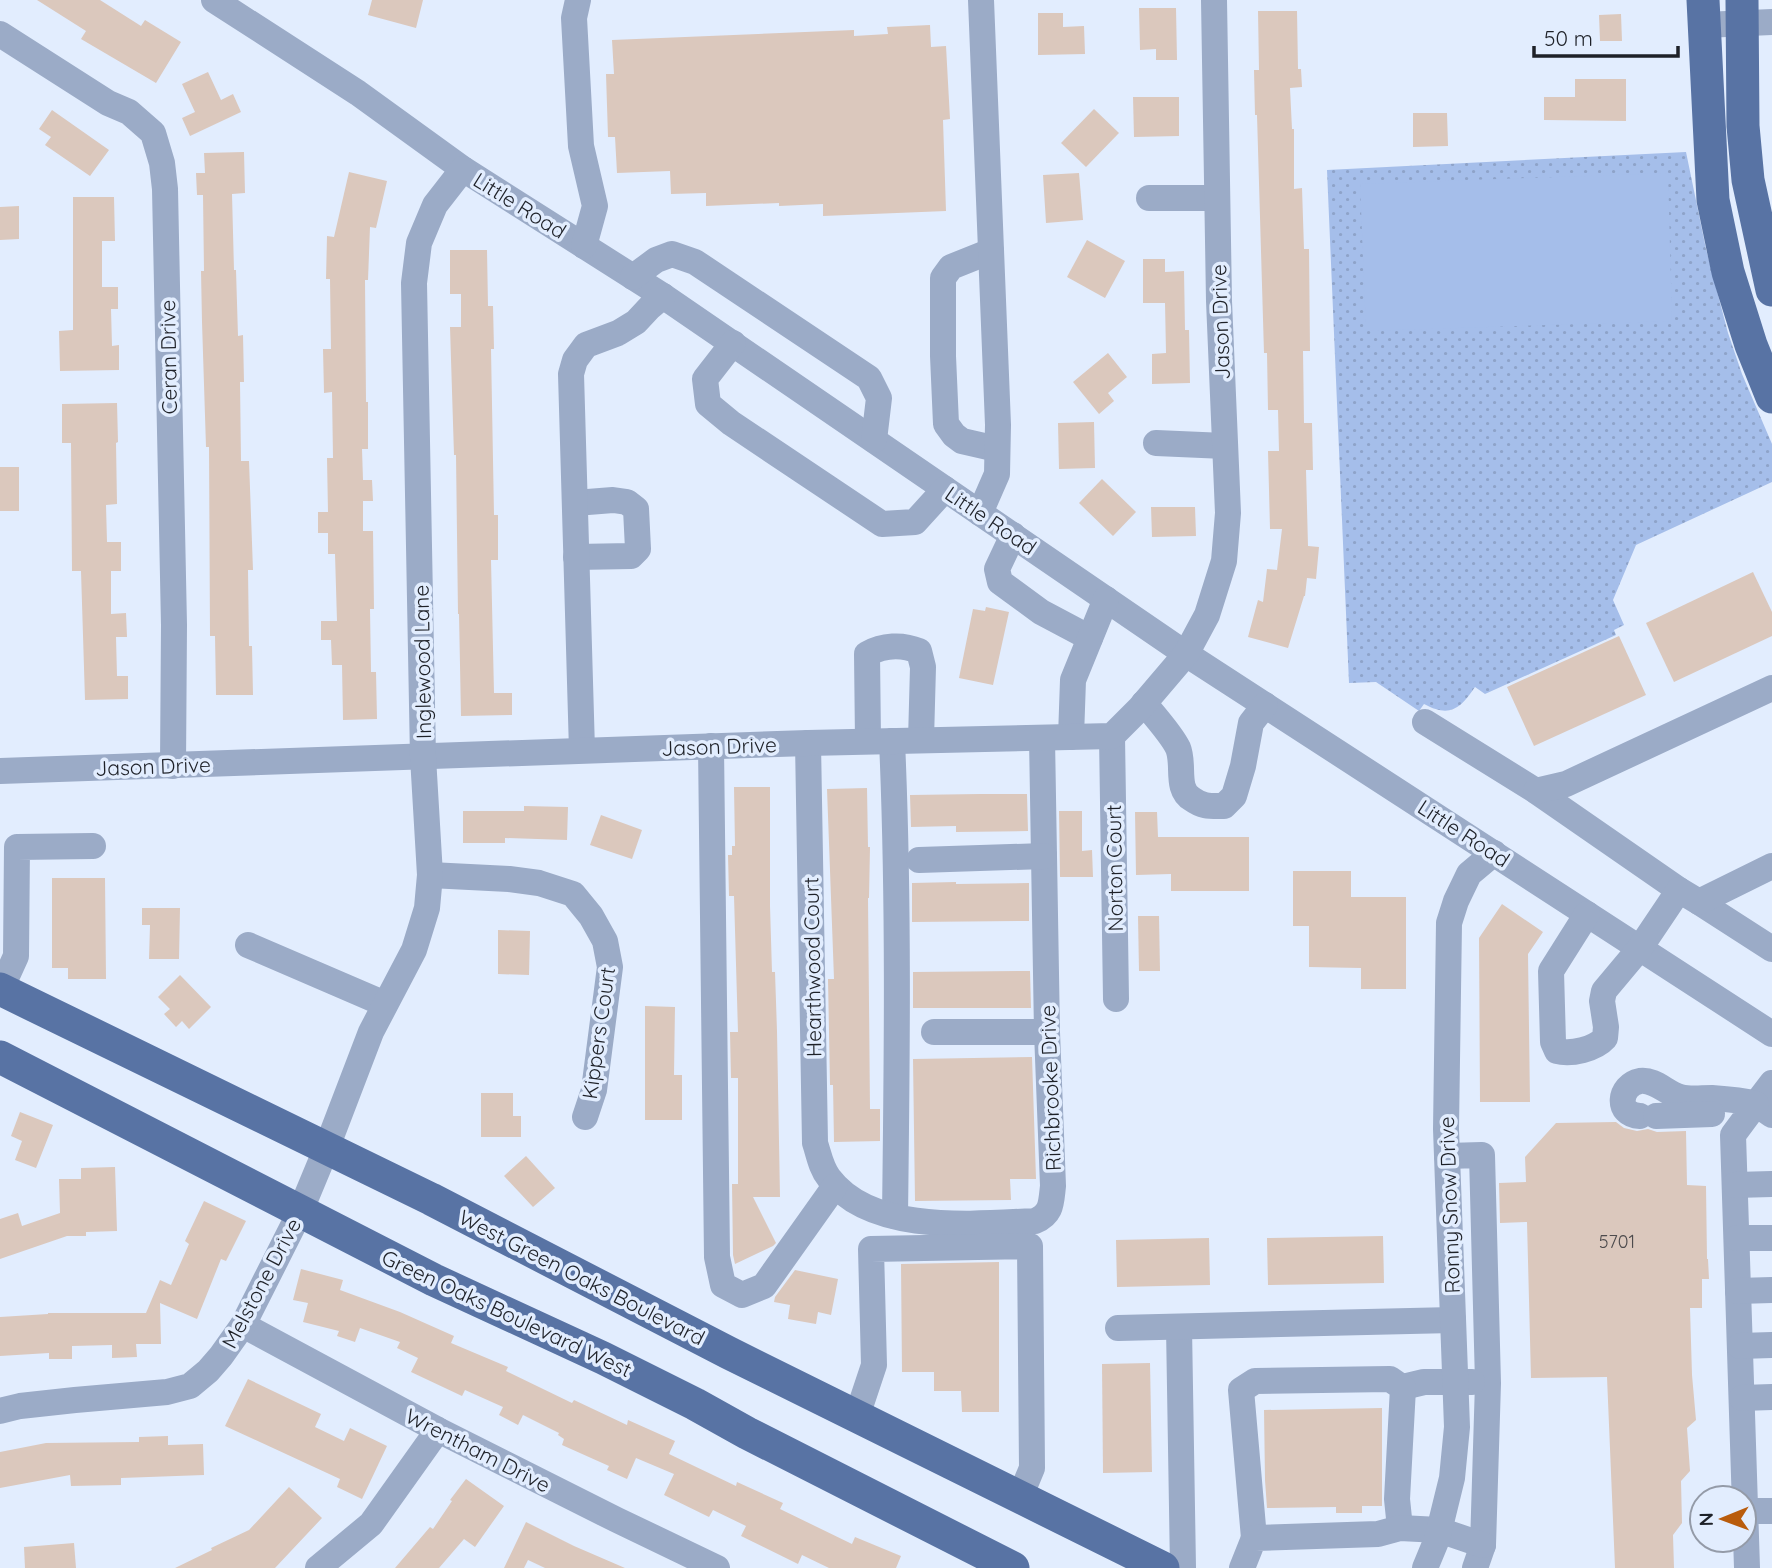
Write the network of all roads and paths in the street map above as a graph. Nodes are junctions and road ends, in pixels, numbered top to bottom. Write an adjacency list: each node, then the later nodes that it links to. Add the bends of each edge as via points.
1 (214, 0): 8 (street, Little Road, via 358,93)
2 (578, 0): 11 (street, via 574,18 581,146 594,206)
3 (981, 0): 12 (street)
4 (1214, 0): 10 (street, Jason Drive)
5 (1703, 13): 6 (street); 17 (main road, via 1713,200 1728,272)
6 (1752, 15): 14 (main road, via 1743,126 1748,180)
7 (0, 34): 43 (street, Ceran Drive, via 129,112 153,133 162,163 174,612)
8 (463, 169): 11 (street, Little Road); 42 (street, Inglewood Lane, via 435,205 419,243 414,283)
9 (1149, 198): 10 (street)
10 (1217, 198): 20 (street, Jason Drive)
11 (584, 246): 13 (street, Little Road)
12 (991, 251): 21 (street); 21 (street, via 951,267 943,278 943,356 946,424 962,441)
13 (633, 277): 15 (street, Little Road); 18 (street, via 671,254 695,262 869,378 879,398)
14 (1772, 290)
15 (663, 296): 16 (street, Little Road); 23 (street, via 636,322 586,345 575,360 571,374)
16 (733, 343): 18 (street, Little Road); 22 (street, via 705,379 708,404 731,423 882,524 915,522)
17 (1772, 397)
18 (874, 440): 22 (street, Little Road)
19 (1156, 443): 20 (street)
20 (1225, 446): 29 (street, Jason Drive, via 1228,513 1224,561 1207,615)
21 (998, 450): 24 (street, via 997,474)
22 (945, 489): 24 (street, Little Road)
23 (575, 503): 26 (street); 26 (street, via 627,502 636,509 638,527 638,549 631,556)
24 (980, 513): 25 (street, Little Road)
25 (1013, 535): 27 (street, Little Road); 28 (street, via 997,569 1000,582)
26 (576, 557): 41 (street)
27 (1105, 599): 28 (street); 29 (street, Little Road)
28 (1090, 638): 35 (street, via 1073,680)
29 (1186, 654): 31 (street, Jason Drive); 32 (street, Little Road)
30 (1772, 688): 45 (street, via 1566,784)
31 (1144, 703): 32 (street, via 1178,746 1184,792 1204,807 1224,806 1234,796 1251,723); 34 (street, Jason Drive)
32 (1265, 705): 47 (street, Little Road)
33 (1425, 722): 45 (street)
34 (1112, 736): 35 (street, Jason Drive); 58 (street, Norton Court)
35 (1071, 737): 36 (street, Jason Drive)
36 (1042, 738): 37 (street, Jason Drive); 48 (street, Richbrooke Drive)
37 (921, 740): 38 (street, Jason Drive); 38 (street, via 922,667 919,651 907,646 878,648 867,654)
38 (880, 741): 39 (street, Jason Drive); 73 (street, via 897,839)
39 (808, 743): 40 (street, Jason Drive); 71 (street, Hearthwood Court, via 815,1143 822,1167)
40 (711, 746): 41 (street, Jason Drive); 71 (street, via 717,1257 723,1285 742,1295 764,1286)
41 (582, 751): 42 (street, Jason Drive)
42 (424, 757): 43 (street, Jason Drive); 51 (street, Inglewood Lane)
43 (173, 766): 44 (street, Jason Drive)
44 (0, 771)
45 (1536, 791): 52 (street)
46 (93, 846): 57 (street, via 17,847 16,956)
47 (1494, 853): 53 (street, Little Road); 68 (street, Ronny Snow Drive, via 1469,874 1449,923)
48 (1044, 856): 49 (street); 61 (street, Richbrooke Drive)
49 (919, 860)
50 (1772, 866): 52 (street)
51 (430, 875): 59 (street, Inglewood Lane, via 427,908 414,950); 66 (street, Kippers Court, via 539,883 573,894 591,916 606,941 610,967 594,1090)
52 (1689, 896): 55 (street); 56 (street)
53 (1587, 914): 55 (street, Little Road); 55 (street, via 1552,971 1557,1051 1601,1043 1606,1027 1604,991)
54 (248, 945): 59 (street)
55 (1640, 948): 62 (street, Little Road)
56 (1772, 949)
57 (0, 989): 67 (main road, West Green Oaks Boulevard)
58 (1116, 999)
59 (385, 1004): 67 (street, Inglewood Lane)
60 (934, 1032): 61 (street)
61 (1047, 1032): 73 (street, Richbrooke Drive, via 1053,1186 1044,1217 976,1224)
62 (1772, 1034)
63 (0, 1057): 72 (main road, Green Oaks Boulevard West)
64 (1772, 1083): 65 (street)
65 (1759, 1111): 65 (street, via 1734,1100 1683,1098 1641,1081 1628,1088 1623,1099 1633,1116); 70 (street, via 1733,1135)
66 (585, 1117)
67 (327, 1147): 72 (street, Melstone Drive); 90 (main road, West Green Oaks Boulevard)
68 (1447, 1156): 78 (street, Ronny Snow Drive); 85 (street, via 1482,1155)
69 (1772, 1184): 70 (street)
70 (1735, 1185): 75 (street)
71 (835, 1186): 73 (street, Richbrooke Drive, via 860,1205)
72 (300, 1212): 79 (street, Melstone Drive); 100 (main road, Green Oaks Boulevard West, via 433,1280 615,1363)
73 (895, 1216)
74 (1772, 1237): 75 (street)
75 (1737, 1238): 77 (street)
76 (1772, 1290): 77 (street)
77 (1738, 1291): 83 (street)
78 (1453, 1320): 80 (street); 84 (street, Ronny Snow Drive)
79 (243, 1325): 89 (street, Melstone Drive, via 208,1371 190,1385 166,1392); 91 (street, Wrentham Drive)
80 (1179, 1326): 81 (street); 102 (street)
81 (1118, 1328)
82 (1772, 1345): 83 (street)
83 (1740, 1346): 88 (street)
84 (1455, 1382): 85 (street); 86 (street); 95 (street, Ronny Snow Drive, via 1452,1478)
85 (1488, 1383): 97 (street)
86 (1403, 1387): 94 (street, via 1396,1500); 96 (street, via 1390,1379 1255,1381 1241,1390)
87 (1772, 1397): 88 (street)
88 (1742, 1398): 92 (street)
89 (0, 1411)
90 (857, 1416): 93 (main road, West Green Oaks Boulevard); 93 (street, via 874,1365 872,1249 1030,1246 1032,1468)
91 (438, 1430): 98 (street, via 370,1524); 99 (street, Wrentham Drive)
92 (1744, 1484)
93 (1020, 1497): 101 (main road, West Green Oaks Boulevard)
94 (1400, 1528): 95 (street); 96 (street, via 1378,1534)
95 (1440, 1530): 97 (street); 104 (street, Ronny Snow Drive)
96 (1254, 1538): 103 (street)
97 (1479, 1556)
98 (318, 1568)
99 (717, 1568)
100 (1013, 1568)
101 (1163, 1568)
102 (1182, 1568)
103 (1242, 1568)
104 (1425, 1568)

